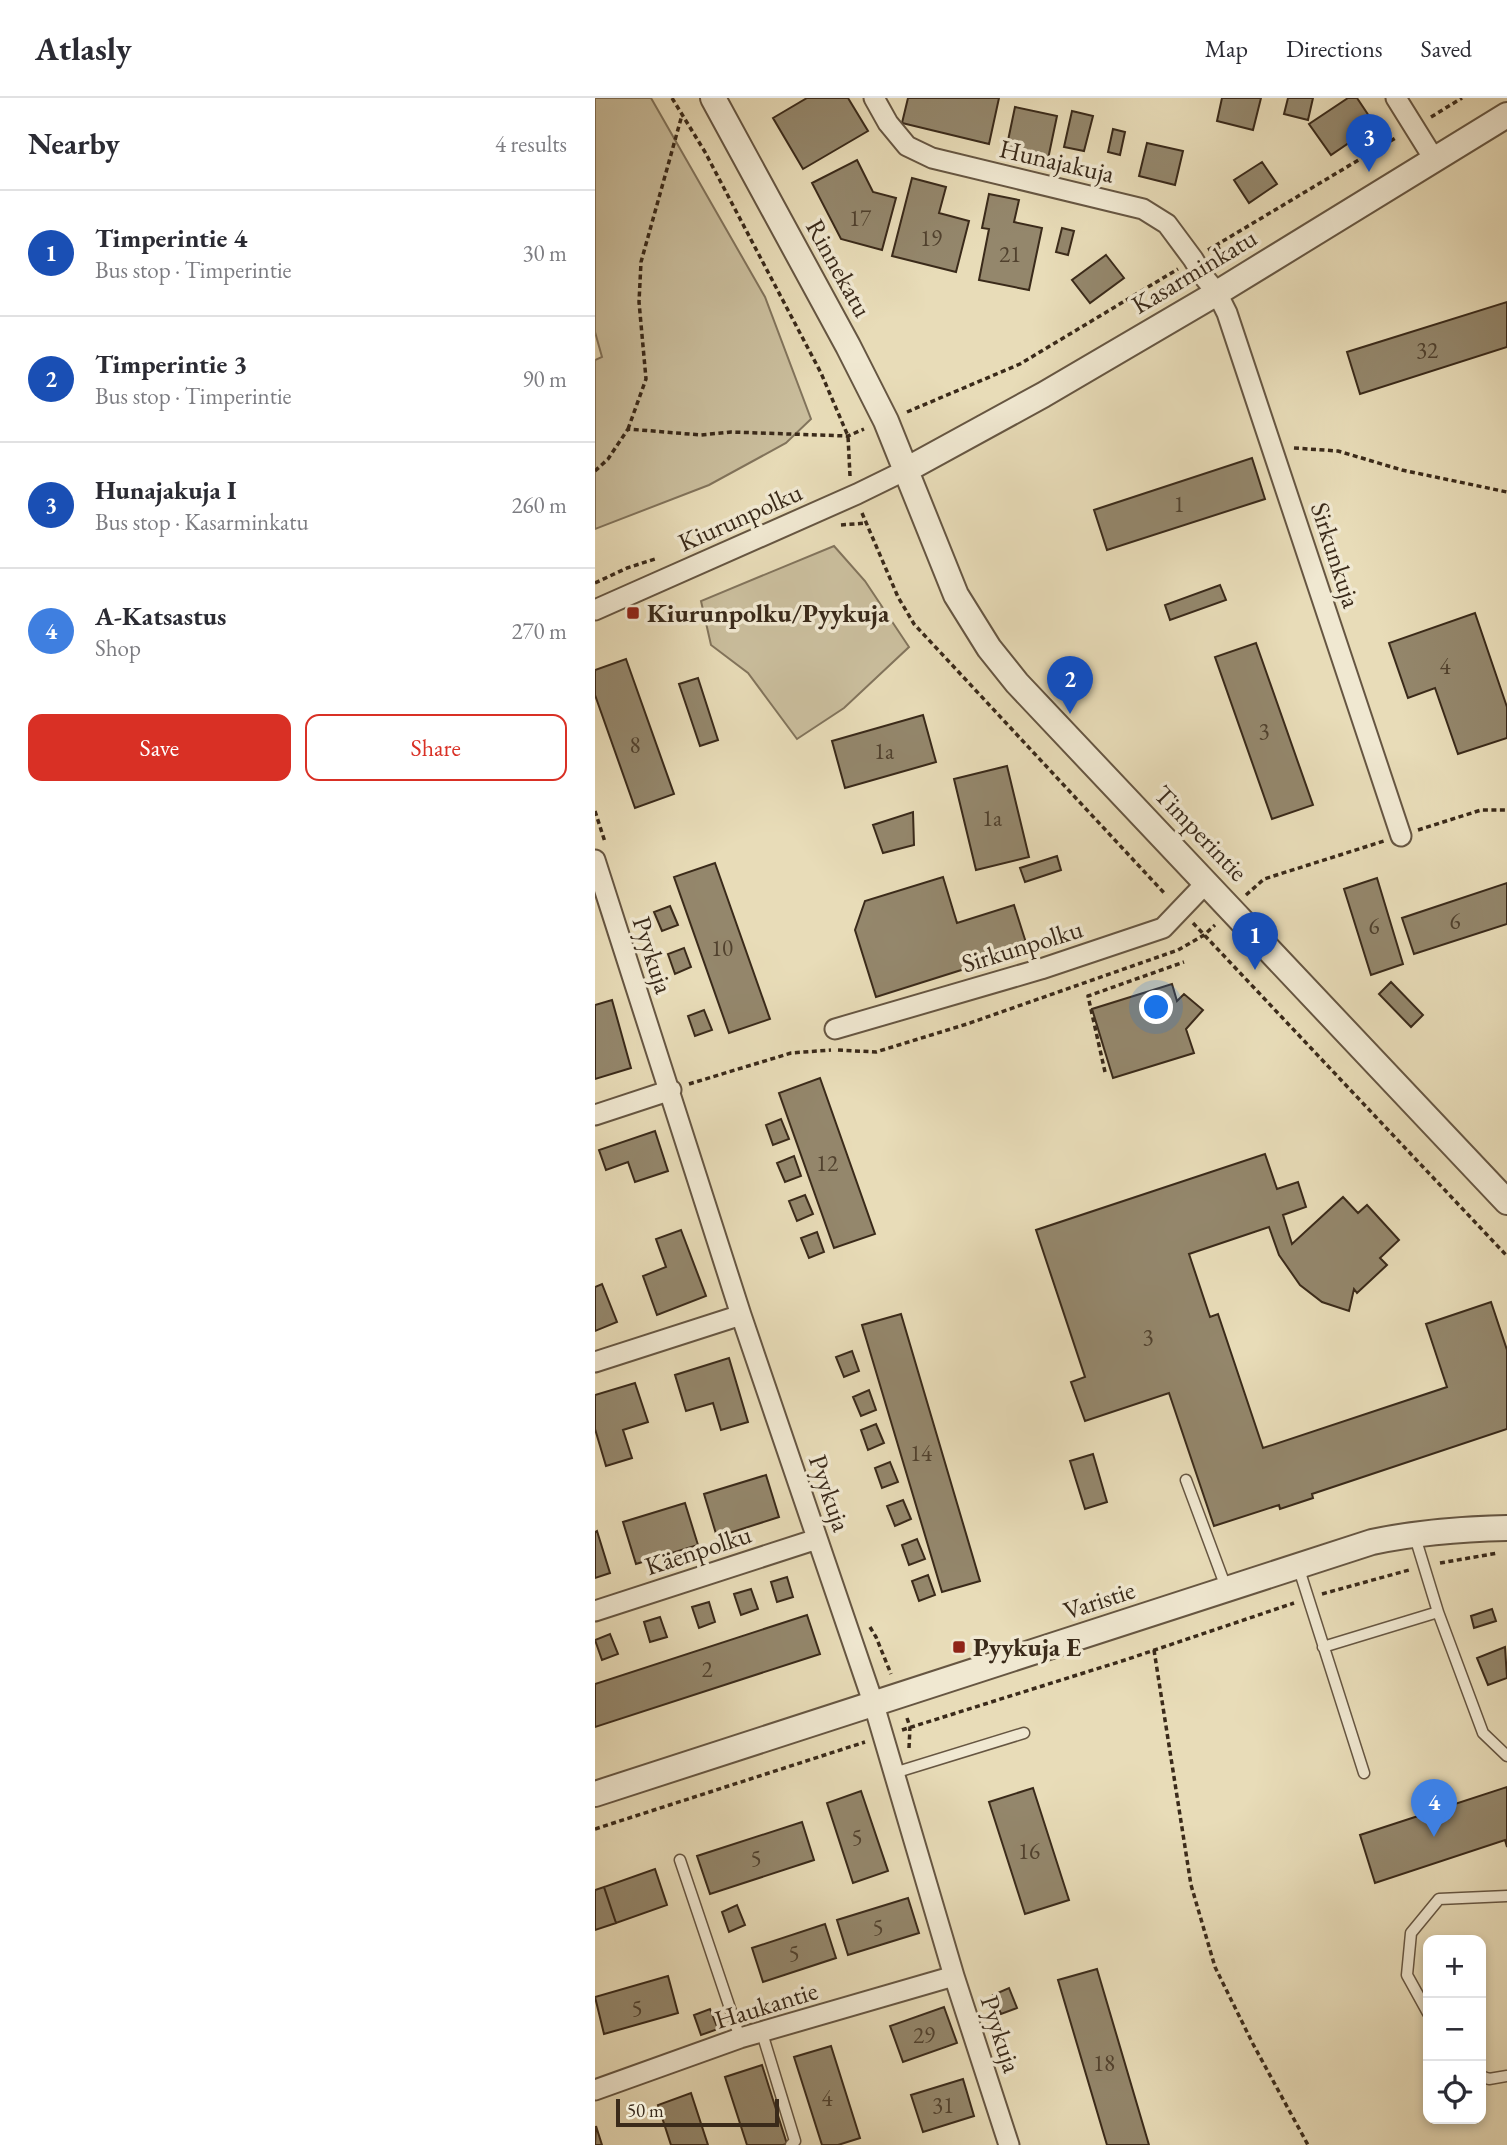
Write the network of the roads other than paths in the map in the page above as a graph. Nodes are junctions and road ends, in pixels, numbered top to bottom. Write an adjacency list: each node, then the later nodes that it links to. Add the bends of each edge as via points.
1 (713, 98): 7 (street, Rinnekatu, via 848,346)
2 (874, 98): 6 (street, Hunajakuja, via 907,146 932,158 1143,209 1167,224)
3 (1396, 98): 5 (street)
4 (1507, 115): 5 (street, Kasarminkatu)
5 (1434, 159): 6 (street, Kasarminkatu)
6 (1217, 293): 7 (street, Kasarminkatu); 9 (street, Sirkunkuja)
7 (906, 470): 8 (street, Kiurunpolku); 11 (street, Timperintie, via 956,594 989,648)
8 (595, 610)
9 (1401, 836)
10 (596, 866): 13 (street, Pyykuja)
11 (1206, 883): 12 (street, Sirkunpolku, via 1163,928); 15 (street, Timperintie)
12 (835, 1029)
13 (670, 1090): 14 (street); 16 (street, Pyykuja)
14 (595, 1115)
15 (1507, 1202)
16 (741, 1315): 17 (street); 21 (street, Pyykuja)
17 (595, 1362)
18 (1186, 1480): 23 (lane)
19 (1507, 1528): 20 (street, Varistie)
20 (1414, 1533): 22 (street, Varistie); 25 (lane)
21 (817, 1539): 24 (street, Käenpolku); 27 (street, Pyykuja)
22 (1298, 1566): 23 (street, Varistie); 26 (lane)
23 (1227, 1590): 27 (street, Varistie)
24 (595, 1611)
25 (1438, 1612): 26 (lane); 29 (lane, via 1483,1733)
26 (1323, 1647): 31 (lane)
27 (874, 1705): 30 (street, Pyykuja); 32 (street, Varistie)
28 (1024, 1733): 30 (lane)
29 (1507, 1756)
30 (894, 1773): 35 (street, Pyykuja)
31 (1364, 1773)
32 (595, 1794)
33 (680, 1860): 38 (lane)
34 (1507, 1896): 36 (lane, via 1439,1899 1411,1933 1407,1975)
35 (954, 1976): 37 (street, Haukantie); 43 (street, Pyykuja)
36 (1423, 2004)
37 (762, 2033): 38 (street, Haukantie); 42 (lane, via 795,2141)
38 (740, 2038): 41 (street, Haukantie)
39 (1507, 2076): 40 (lane)
40 (1486, 2078)
41 (595, 2090)
42 (791, 2145)
43 (1009, 2145)

